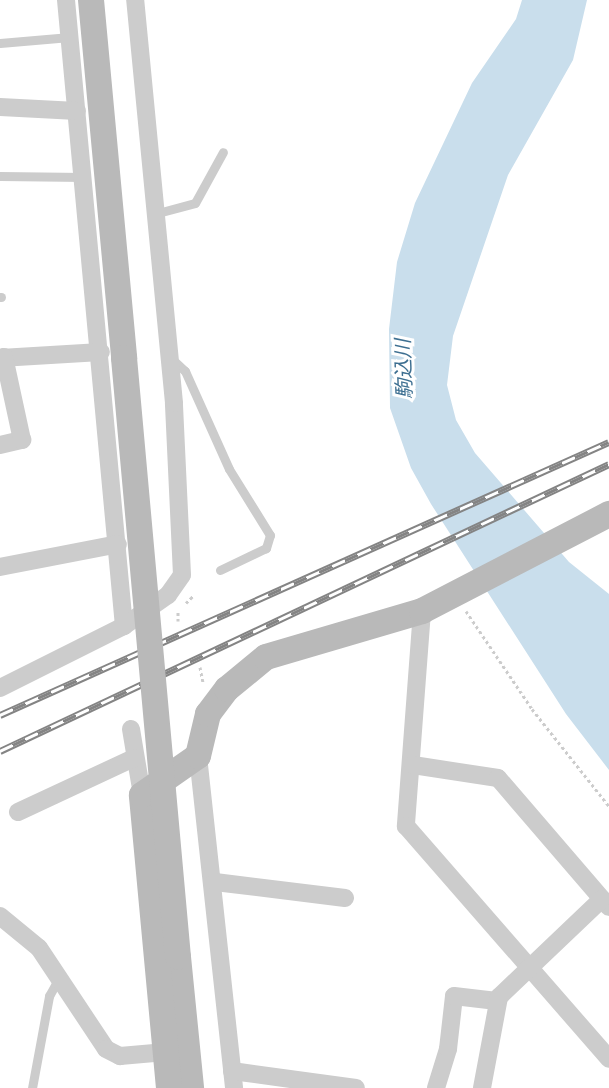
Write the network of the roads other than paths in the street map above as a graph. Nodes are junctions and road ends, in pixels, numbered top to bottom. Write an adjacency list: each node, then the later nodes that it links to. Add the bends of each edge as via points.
1 (66, 0): 4 (street)
2 (91, 0): 12 (street)
3 (135, 0): 11 (street)
4 (70, 37): 5 (lane); 7 (street)
5 (0, 43)
6 (0, 107): 7 (street)
7 (77, 111): 10 (street)
8 (223, 152): 11 (lane, via 195,203)
9 (0, 176): 10 (lane)
10 (84, 177): 12 (street)
11 (154, 214): 14 (street)
12 (113, 355): 13 (street); 17 (street); 41 (street, bridge)
13 (2, 357): 15 (street, via 22,440)
14 (170, 357): 19 (lane, via 185,371 229,469 270,535 266,548); 21 (street, via 182,575 168,595)
15 (0, 445)
16 (601, 518): 20 (street)
17 (118, 544): 18 (street); 21 (street)
18 (0, 567)
19 (220, 570)
20 (422, 611): 24 (street, via 282,650 255,664 208,714); 26 (street)
21 (124, 626): 22 (street)
22 (0, 688)
23 (131, 729): 25 (street)
24 (198, 756): 27 (street); 29 (street)
25 (135, 758): 27 (street); 28 (street)
26 (412, 765): 31 (street, via 498,778); 33 (street, via 405,826)
27 (142, 795): 36 (street)
28 (18, 812)
29 (215, 882): 30 (street); 38 (street)
30 (345, 898)
31 (605, 903): 33 (street)
32 (0, 916): 34 (street, via 39,948)
33 (528, 965): 35 (street); 37 (street)
34 (59, 977): 36 (street, via 112,1054); 39 (lane, via 49,996)
35 (497, 1000): 43 (street, via 454,996 448,1049); 44 (street)
36 (166, 1052): 40 (street)
37 (609, 1059)
38 (233, 1080): 42 (street)
39 (32, 1088)
40 (169, 1088)
41 (191, 1088)
42 (356, 1088)
43 (436, 1088)
44 (482, 1088)

